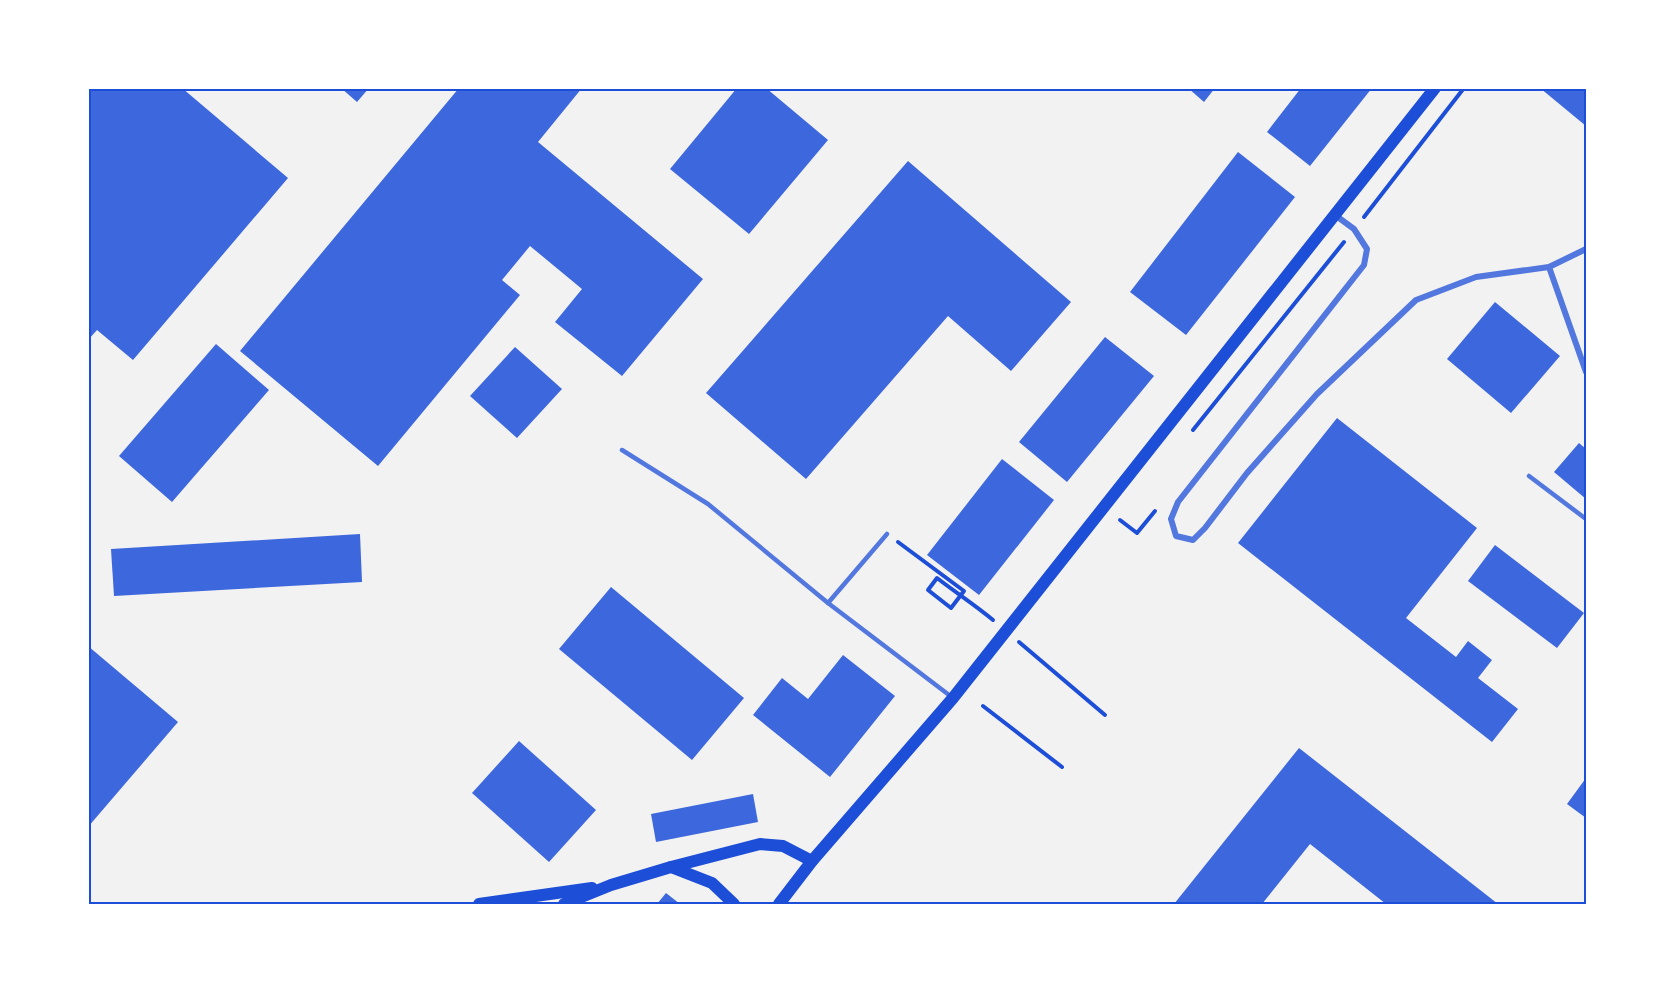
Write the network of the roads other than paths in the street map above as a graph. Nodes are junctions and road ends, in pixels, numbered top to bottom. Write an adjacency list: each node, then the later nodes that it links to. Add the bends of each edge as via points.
1 (1436, 88): 2 (main road)
2 (1335, 215): 4 (street, via 1354,229 1367,249 1364,265 1178,502 1171,519 1176,536 1192,540 1205,528 1317,394 1416,300 1476,277); 11 (main road)
3 (1587, 249): 4 (street)
4 (1549, 267): 5 (street)
5 (1587, 372)
6 (622, 450): 10 (lane, via 708,504)
7 (1529, 476): 8 (lane)
8 (1587, 519)
9 (887, 534): 10 (lane)
10 (828, 603): 11 (lane)
11 (953, 698): 12 (main road)
12 (813, 861): 13 (main road, via 783,846 760,844); 18 (main road)
13 (670, 867): 14 (main road); 17 (main road, via 712,883)
14 (611, 885): 15 (main road); 16 (main road)
15 (479, 904)
16 (564, 904)
17 (734, 904)
18 (779, 904)

